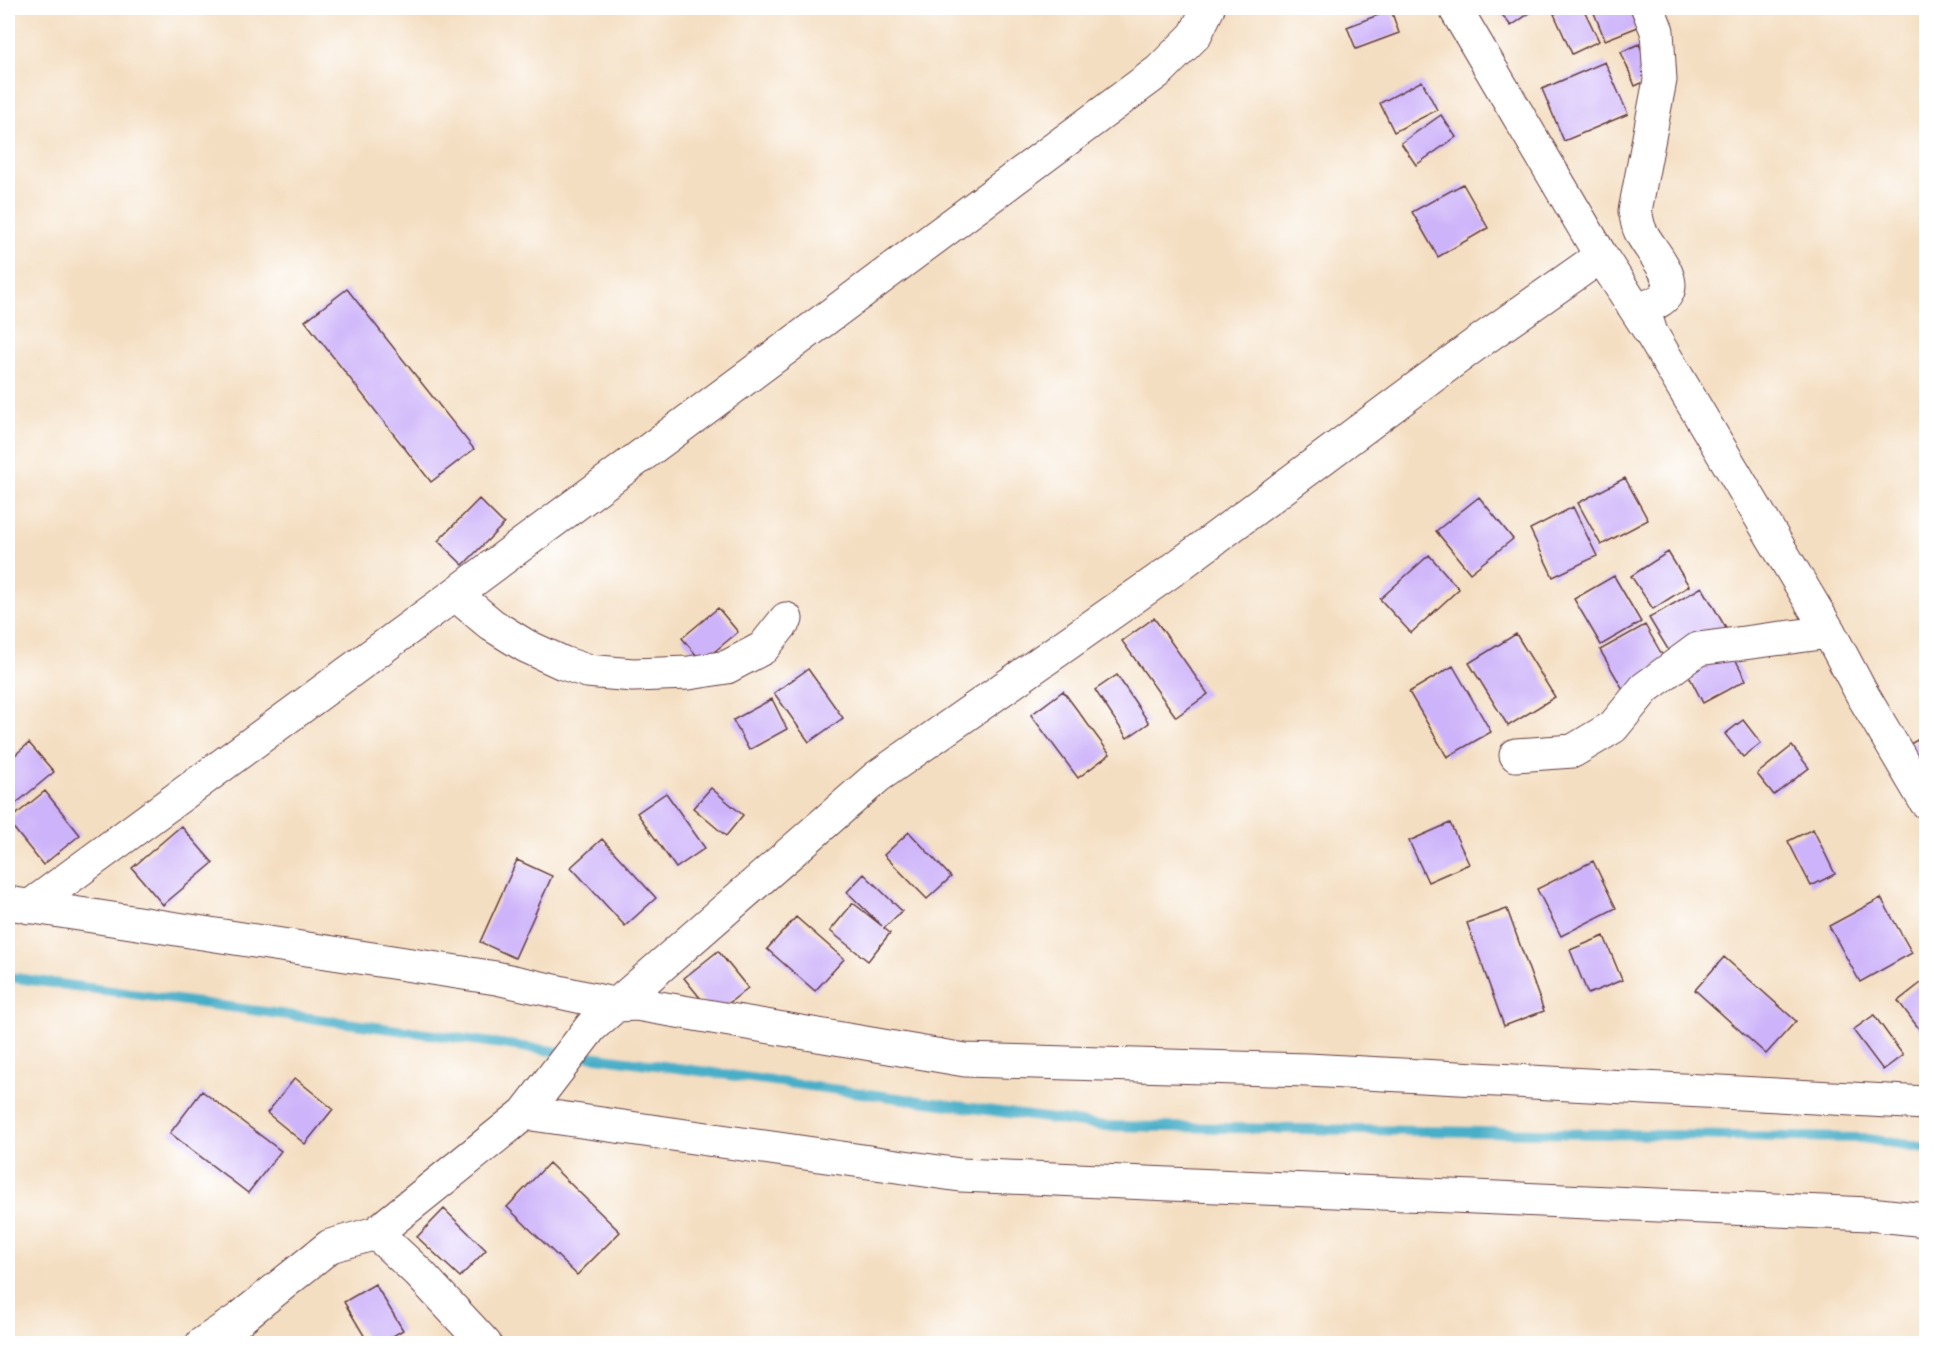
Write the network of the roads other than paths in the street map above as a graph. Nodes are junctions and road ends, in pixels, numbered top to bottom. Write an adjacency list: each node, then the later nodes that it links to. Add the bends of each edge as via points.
1 (1208, 8): 6 (street, via 1195,35 1158,71)
2 (1455, 8): 4 (street)
3 (1648, 8): 5 (street, via 1656,32 1660,80 1635,211 1639,229 1669,282 1668,292 1661,300 1643,308)
4 (1601, 256): 5 (street); 12 (street, via 1174,569 877,777)
5 (1652, 333): 8 (street)
6 (458, 592): 7 (street, via 492,625 526,646 587,671 633,675 727,667 763,648); 11 (street)
7 (786, 619)
8 (1829, 632): 9 (street, via 1698,649 1645,688 1613,727 1573,751); 10 (street)
9 (1516, 755)
10 (1926, 802)
11 (18, 905): 12 (street, via 495,978)
12 (618, 1005): 13 (street, via 636,1004 965,1060 1308,1070); 14 (street, via 591,1027)
13 (1926, 1103)
14 (529, 1106): 15 (street, via 960,1175 1857,1213); 16 (street)
15 (1926, 1220)
16 (376, 1233): 17 (street, via 330,1246); 18 (street, via 419,1272)
17 (202, 1344)
18 (485, 1344)

